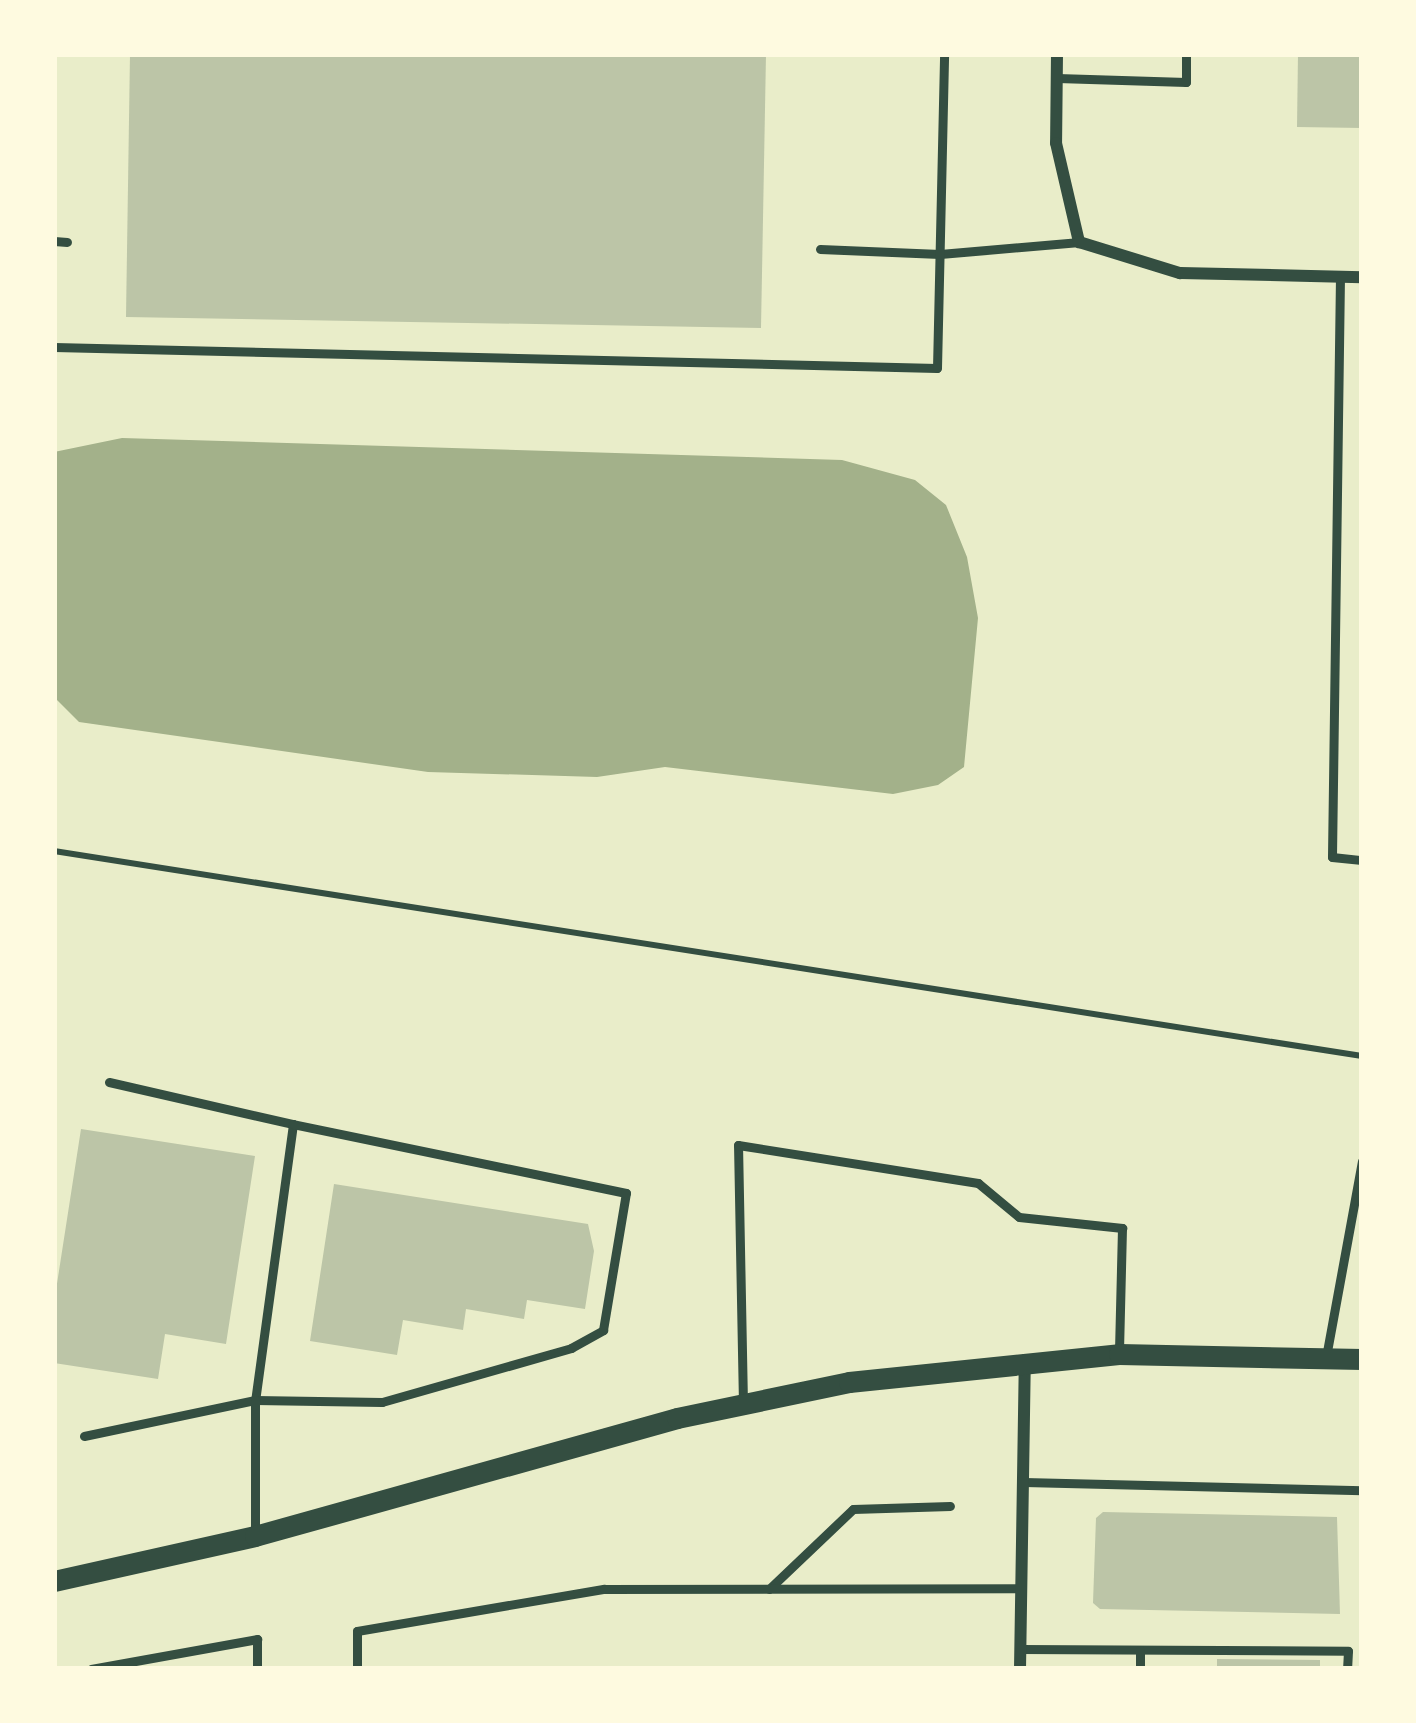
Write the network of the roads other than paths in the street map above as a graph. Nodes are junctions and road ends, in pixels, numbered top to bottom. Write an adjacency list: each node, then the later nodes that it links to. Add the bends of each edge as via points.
1 (944, 54): 9 (lane)
2 (1057, 54): 4 (street)
3 (1186, 54): 4 (lane, via 1186,82)
4 (1057, 79): 7 (street, via 1056,143)
5 (54, 242): 6 (lane)
6 (67, 242)
7 (1079, 242): 9 (lane); 10 (street, via 1167,272)
8 (820, 249): 9 (lane)
9 (940, 254): 12 (lane, via 937,368)
10 (1340, 276): 11 (street); 13 (lane, via 1332,857)
11 (1362, 277)
12 (54, 347)
13 (1362, 860)
14 (109, 1082): 15 (lane)
15 (292, 1124): 21 (lane); 21 (lane, via 626,1193 603,1330 571,1348 382,1402)
16 (1362, 1161): 18 (lane)
17 (1119, 1354): 18 (street); 19 (street); 22 (lane, via 1122,1228 1019,1217 978,1183 738,1145)
18 (1326, 1357): 20 (street)
19 (1025, 1358): 22 (street); 24 (street)
20 (1362, 1359)
21 (255, 1400): 23 (lane); 27 (lane)
22 (743, 1404): 27 (street)
23 (84, 1436)
24 (1024, 1482): 25 (lane); 29 (street)
25 (1362, 1490)
26 (950, 1506): 30 (lane, via 853,1509)
27 (255, 1537): 28 (street)
28 (54, 1581)
29 (1022, 1588): 30 (lane); 31 (street)
30 (769, 1589): 35 (lane, via 604,1589 357,1631)
31 (1020, 1649): 32 (lane); 36 (street)
32 (1140, 1650): 37 (lane); 38 (lane, via 1348,1651)
33 (91, 1669): 34 (lane, via 257,1639)
34 (257, 1669)
35 (357, 1669)
36 (1020, 1669)
37 (1140, 1669)
38 (1347, 1669)

